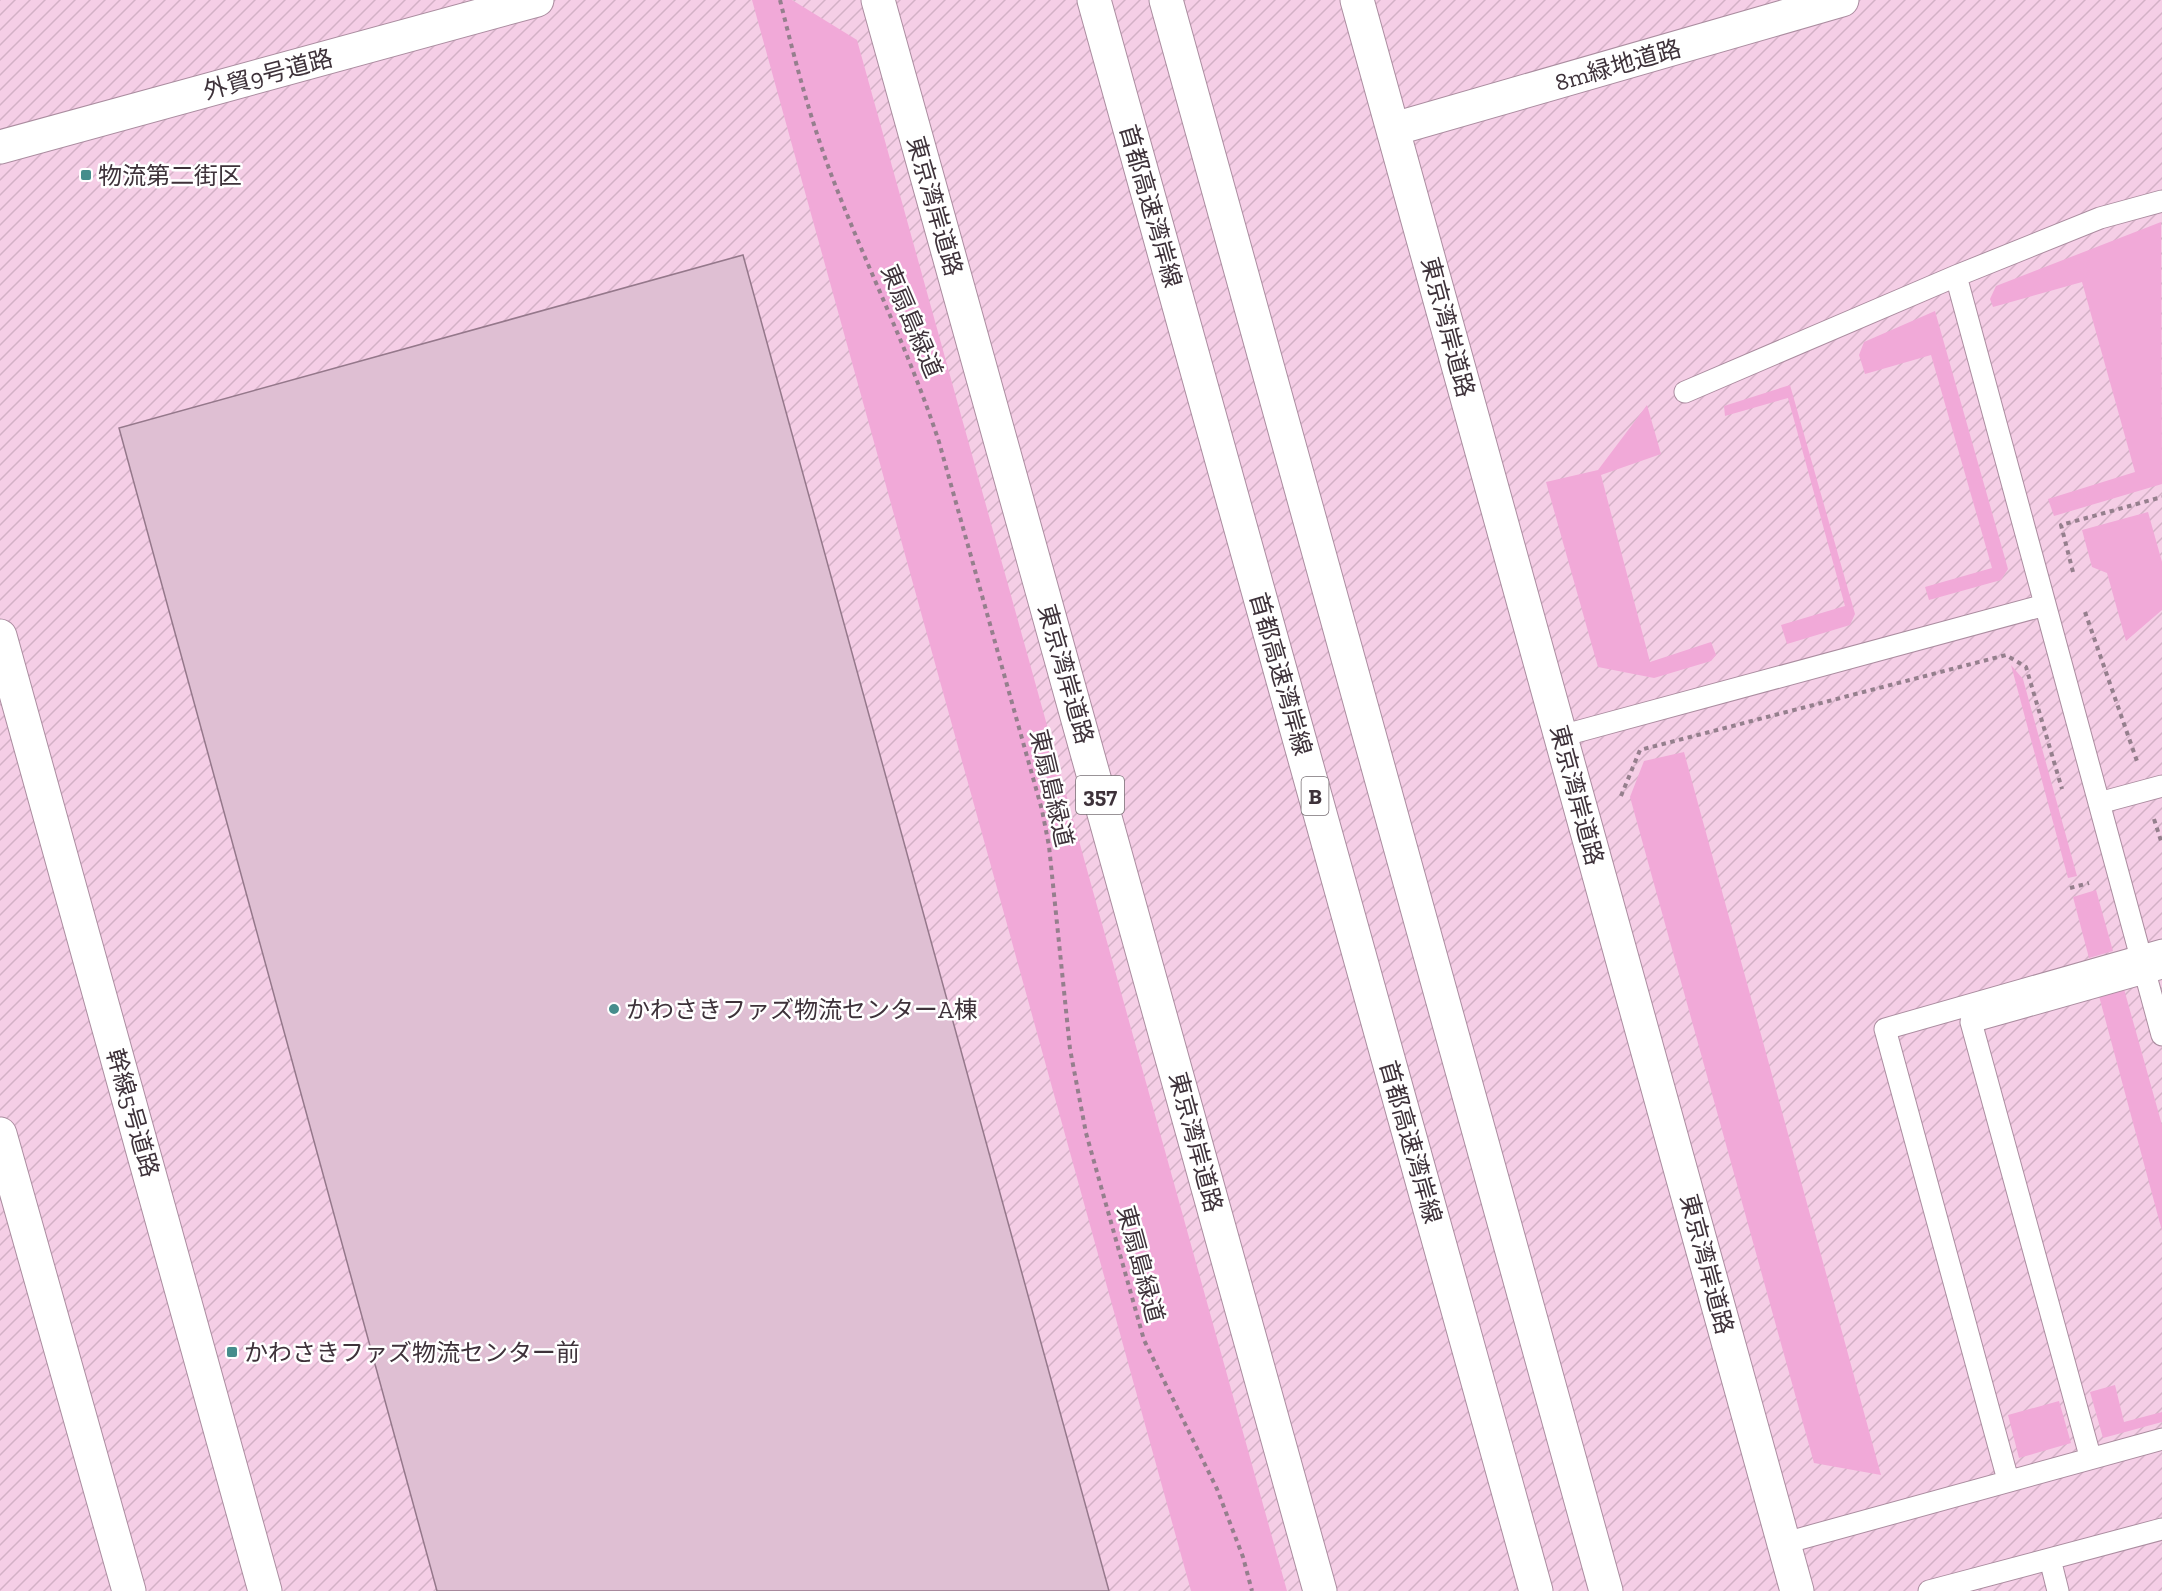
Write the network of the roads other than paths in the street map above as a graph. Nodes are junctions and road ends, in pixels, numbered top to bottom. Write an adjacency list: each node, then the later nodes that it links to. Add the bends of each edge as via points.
1 (537, 0): 8 (main road, 外貿9号道路)
2 (878, 0): 29 (main road, 東京湾岸道路 / 357)
3 (1094, 0): 30 (main road, 首都高速湾岸線 / B)
4 (1166, 0): 31 (main road)
5 (1358, 0): 7 (main road, 東京湾岸道路)
6 (1842, 0): 7 (main road, 8m緑地道路)
7 (1394, 129): 14 (main road, 東京湾岸道路)
8 (0, 147)
9 (2162, 201): 10 (lane, via 2100,218)
10 (1956, 276): 11 (lane); 12 (lane)
11 (1685, 392)
12 (2045, 605): 14 (lane); 16 (lane)
13 (0, 636): 28 (main road, 幹線5号道路)
14 (1561, 736): 25 (main road, 東京湾岸道路)
15 (2162, 786): 16 (lane)
16 (2100, 804): 18 (lane)
17 (2162, 950): 18 (lane)
18 (2149, 966): 19 (lane); 22 (lane, via 1971,1022); 23 (lane, via 1885,1029)
19 (2162, 1035)
20 (0, 1134): 27 (main road)
21 (2162, 1439): 22 (lane)
22 (2090, 1456): 23 (lane)
23 (2008, 1480): 25 (lane)
24 (2162, 1529): 26 (lane)
25 (1785, 1544): 32 (main road, 東京湾岸道路)
26 (2050, 1559): 33 (lane); 34 (lane)
27 (129, 1591)
28 (265, 1591)
29 (1320, 1591)
30 (1536, 1591)
31 (1606, 1591)
32 (1797, 1591)
33 (1929, 1591)
34 (2058, 1591)

